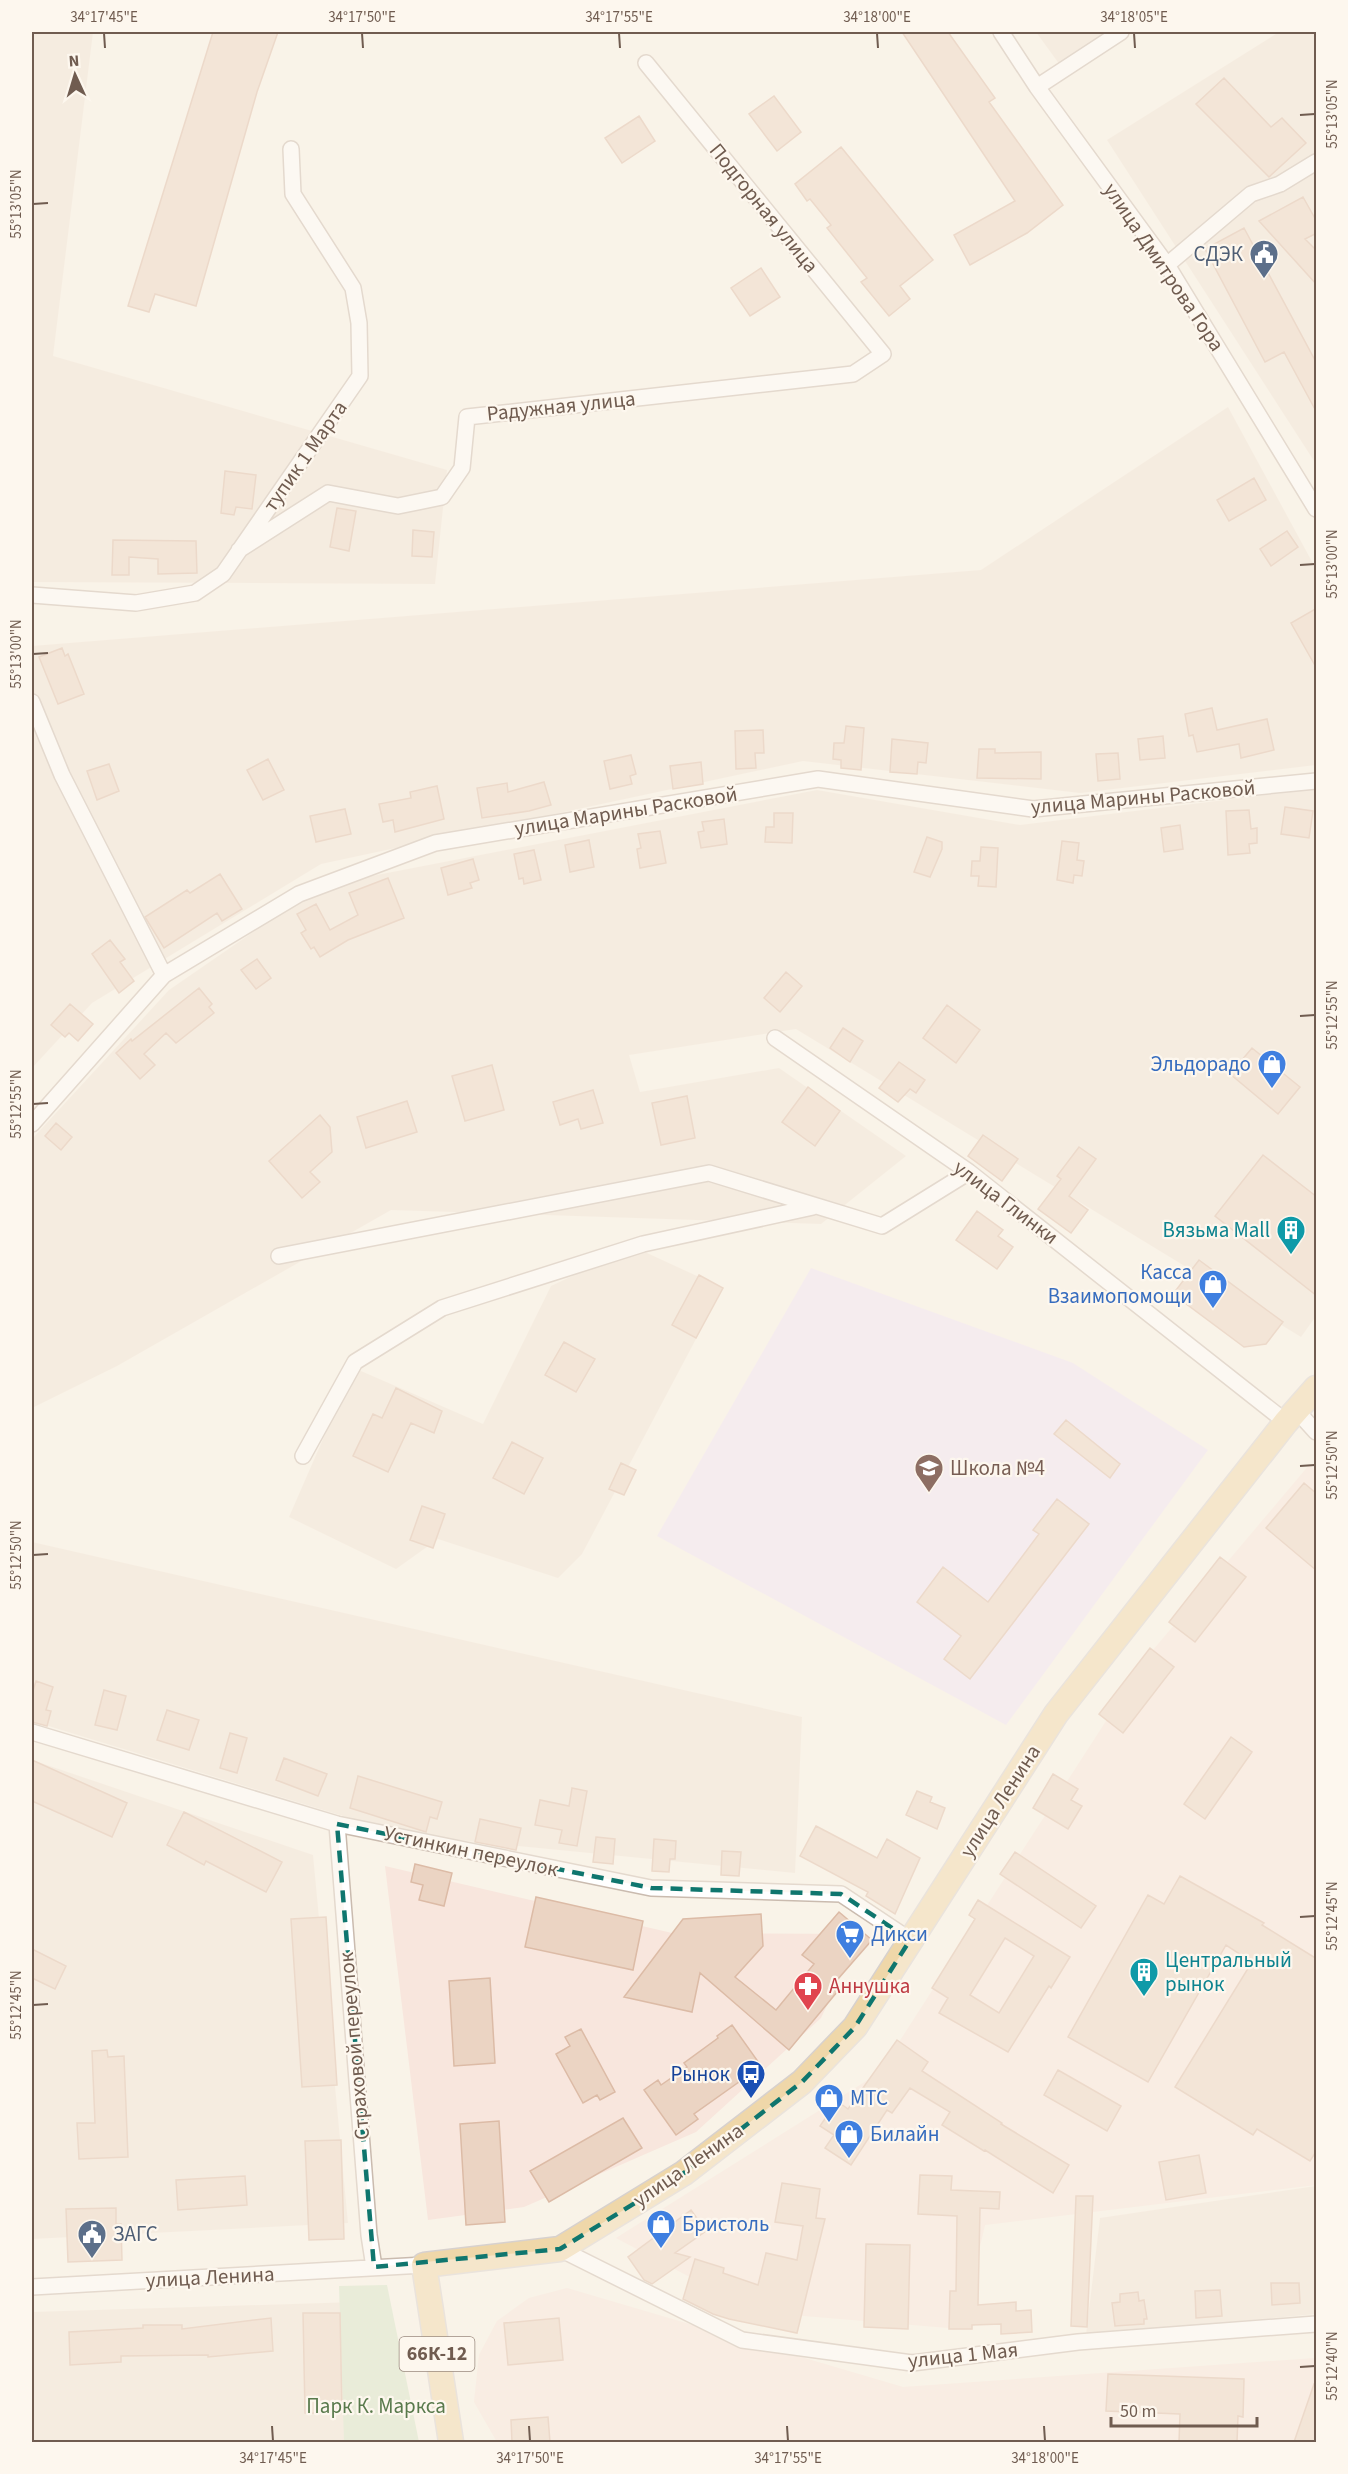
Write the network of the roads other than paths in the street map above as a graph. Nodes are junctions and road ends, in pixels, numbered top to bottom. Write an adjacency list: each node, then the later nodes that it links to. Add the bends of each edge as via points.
1 (1001, 32): 4 (street, улица Дмитрова Гора)
2 (1121, 32): 4 (street)
3 (646, 63): 8 (street, Подгорная улица)
4 (1037, 87): 7 (street, улица Дмитрова Гора)
5 (291, 149): 10 (street, тупик 1 Марта, via 293,194 353,288 359,323 360,376)
6 (1317, 162): 7 (street, via 1280,184 1251,194)
7 (1167, 265): 9 (street, улица Дмитрова Гора)
8 (883, 354): 10 (street, Радужная улица, via 853,374 467,417 462,468 442,497 398,506 328,493)
9 (1317, 509)
10 (239, 550): 11 (street, тупик 1 Марта, via 223,574 195,593 136,603)
11 (32, 595)
12 (32, 702): 14 (street, via 62,775)
13 (1317, 781): 14 (street, улица Марины Расковой, via 1034,809 818,779 435,843 299,894)
14 (164, 975): 16 (street, улица Марины Расковой)
15 (774, 1038): 17 (street, улица Глинки)
16 (32, 1124)
17 (969, 1172): 18 (street, via 882,1226); 21 (street, улица Глинки)
18 (816, 1206): 19 (street, via 708,1173); 23 (street, via 643,1244 442,1308 355,1362)
19 (279, 1256)
20 (1317, 1388): 21 (main road, улица Ленина)
21 (1292, 1417): 22 (street, улица Глинки); 26 (main road, улица Ленина, via 1056,1714)
22 (1317, 1432)
23 (303, 1456)
24 (32, 1732): 25 (street, Устинкин переулок)
25 (337, 1824): 26 (street, Устинкин переулок, via 651,1888 842,1894); 29 (street, Страховой переулок)
26 (910, 1940): 27 (main road, улица Ленина, via 855,2027 802,2082 684,2173)
27 (560, 2249): 28 (main road, улица Ленина); 31 (street, улица 1 Мая, via 742,2340 912,2363 1078,2342)
28 (424, 2265): 29 (street, улица Ленина); 32 (main road, 66К-12)
29 (374, 2267): 30 (street, улица Ленина)
30 (32, 2288)
31 (1317, 2324)
32 (451, 2442)

